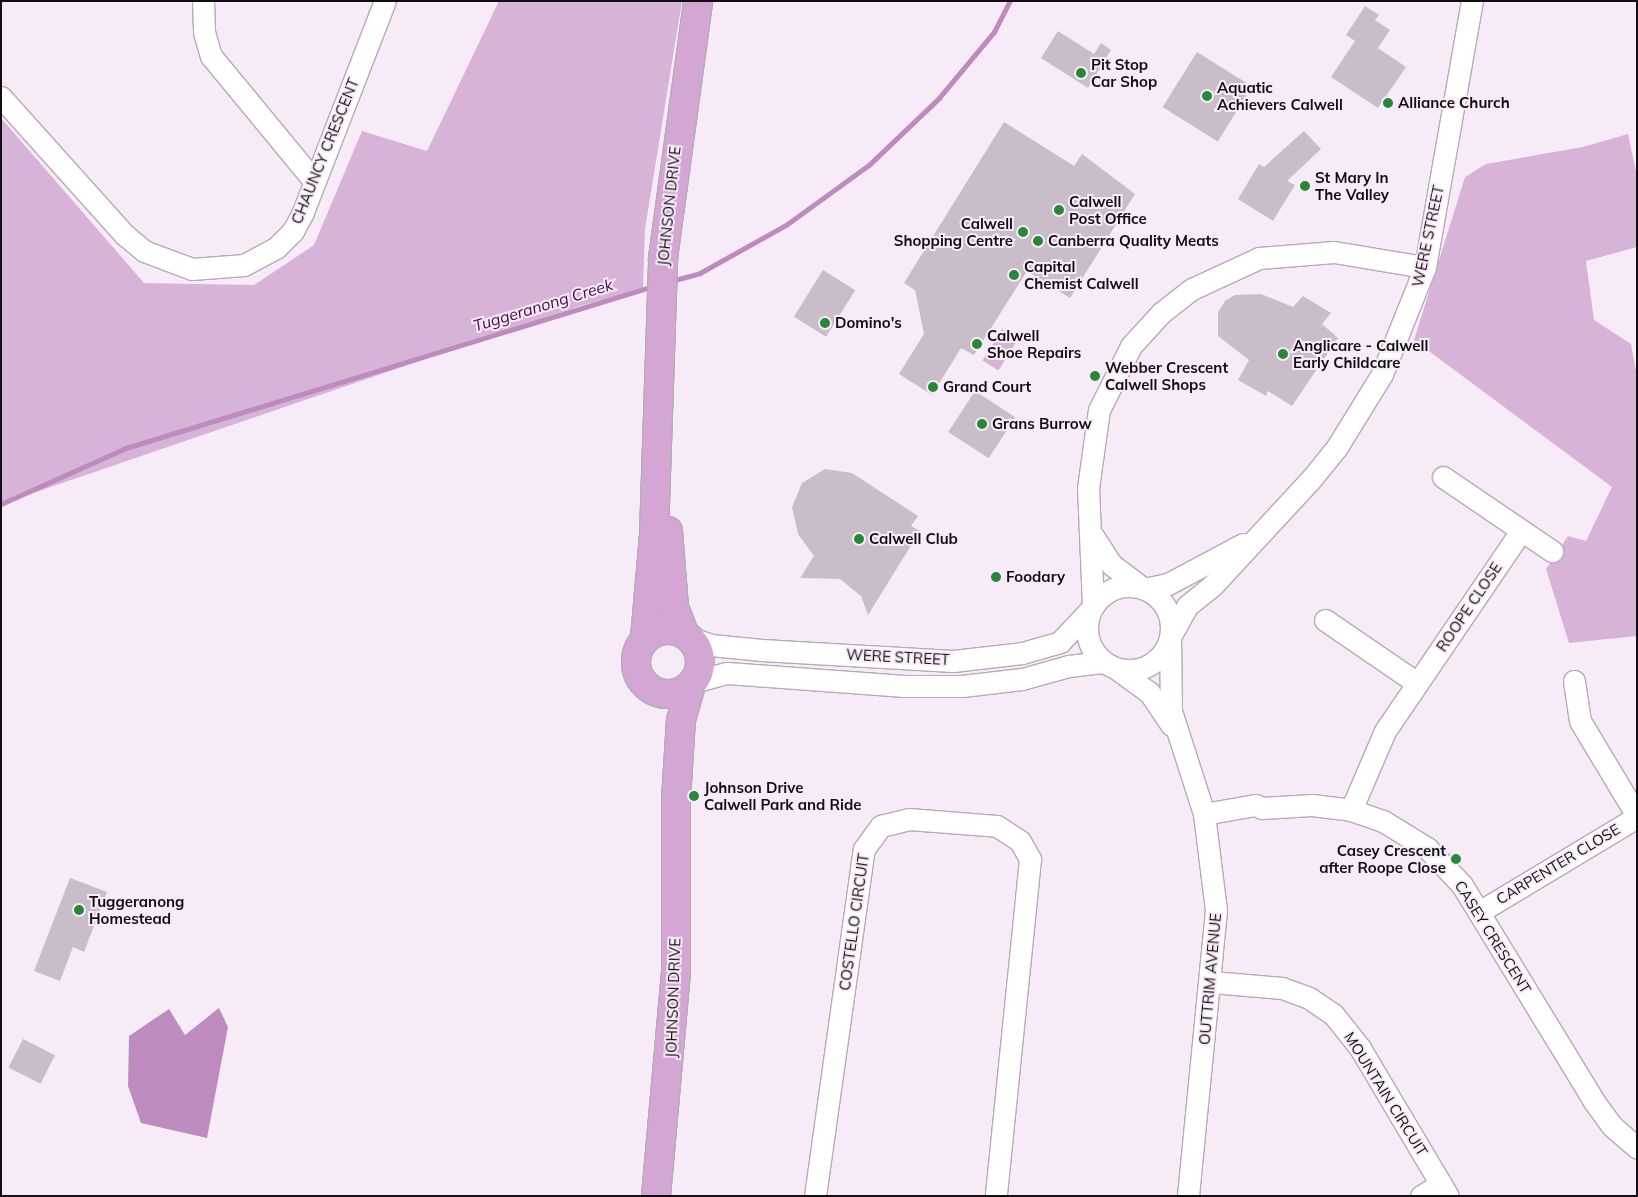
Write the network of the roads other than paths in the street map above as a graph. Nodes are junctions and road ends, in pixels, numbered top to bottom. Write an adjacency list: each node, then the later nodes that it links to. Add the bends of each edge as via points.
1 (203, 1): 6 (street, via 204,32 211,56)
2 (384, 1): 6 (street, CHAUNCY CRESCENT)
3 (698, 1): 8 (main road, JOHNSON DRIVE, via 663,258)
4 (1472, 1): 7 (street, WERE STREET)
5 (1, 97): 6 (street, CHAUNCY CRESCENT, via 125,235 166,262 218,270 266,254 293,231)
6 (314, 182)
7 (1425, 267): 11 (street, via 1334,252 1259,258 1192,289 1161,313 1131,346 1099,410 1088,488); 12 (street, WERE STREET, via 1406,322 1368,399 1301,492)
8 (657, 412): 17 (main road, JOHNSON DRIVE, via 674,606); 18 (main road, JOHNSON DRIVE, via 654,544)
9 (1443, 477): 10 (street)
10 (1521, 531): 13 (street); 22 (street, ROOPE CLOSE)
11 (1092, 536): 14 (street, via 1112,565); 15 (street)
12 (1252, 540): 14 (street, WERE STREET, via 1168,584); 19 (street, WERE STREET, via 1213,585 1187,606)
13 (1552, 551)
14 (1142, 588): 15 (street, via 1114,588); 19 (street, via 1157,596 1168,611)
15 (1092, 608): 17 (street, WERE STREET, via 1060,642 1022,653 954,661 762,650 711,645); 20 (street, via 1087,634 1094,651)
16 (1324, 620): 22 (street)
17 (687, 636): 18 (main road, via 660,630); 23 (main road, via 700,663)
18 (645, 638): 24 (main road, via 635,660 638,676)
19 (1170, 638): 20 (street, via 1161,655 1146,667); 25 (street, OUTTRIM AVENUE, via 1171,710)
20 (1110, 665): 23 (street, WERE STREET, via 1069,666 1022,679 962,686 902,686 727,673); 25 (street, OUTTRIM AVENUE, via 1149,692)
21 (1574, 681): 28 (street, CARPENTER CLOSE, via 1580,721)
22 (1417, 683): 27 (street, ROOPE CLOSE, via 1374,750)
23 (692, 684): 24 (main road, via 672,694); 26 (main road, JOHNSON DRIVE, via 680,720)
24 (647, 687): 26 (main road, JOHNSON DRIVE, via 663,714)
25 (1178, 736): 29 (street, OUTTRIM AVENUE)
26 (676, 799): 34 (main road, JOHNSON DRIVE, via 676,973 670,1073)
27 (1351, 810): 29 (street, CASEY CRESCENT, via 1312,805 1262,808 1255,805); 30 (street, CASEY CRESCENT, via 1383,821 1427,848 1452,871)
28 (1637, 816): 30 (street, CARPENTER CLOSE)
29 (1206, 821): 31 (street, OUTTRIM AVENUE, via 1216,910)
30 (1480, 912): 32 (street, CASEY CRESCENT, via 1593,1100 1612,1126)
31 (1212, 982): 33 (street, MOUNTAIN CIRCUIT, via 1282,988 1309,998 1333,1014 1360,1048); 37 (street, OUTTRIM AVENUE)
32 (1637, 1148)
33 (1445, 1190): 38 (street, MOUNTAIN CIRCUIT)
34 (656, 1196)
35 (815, 1196): 36 (street, COSTELLO CIRCUIT, via 864,849 881,826 909,819 997,826 1020,841 1030,859)
36 (996, 1196)
37 (1188, 1196)
38 (1421, 1196)

